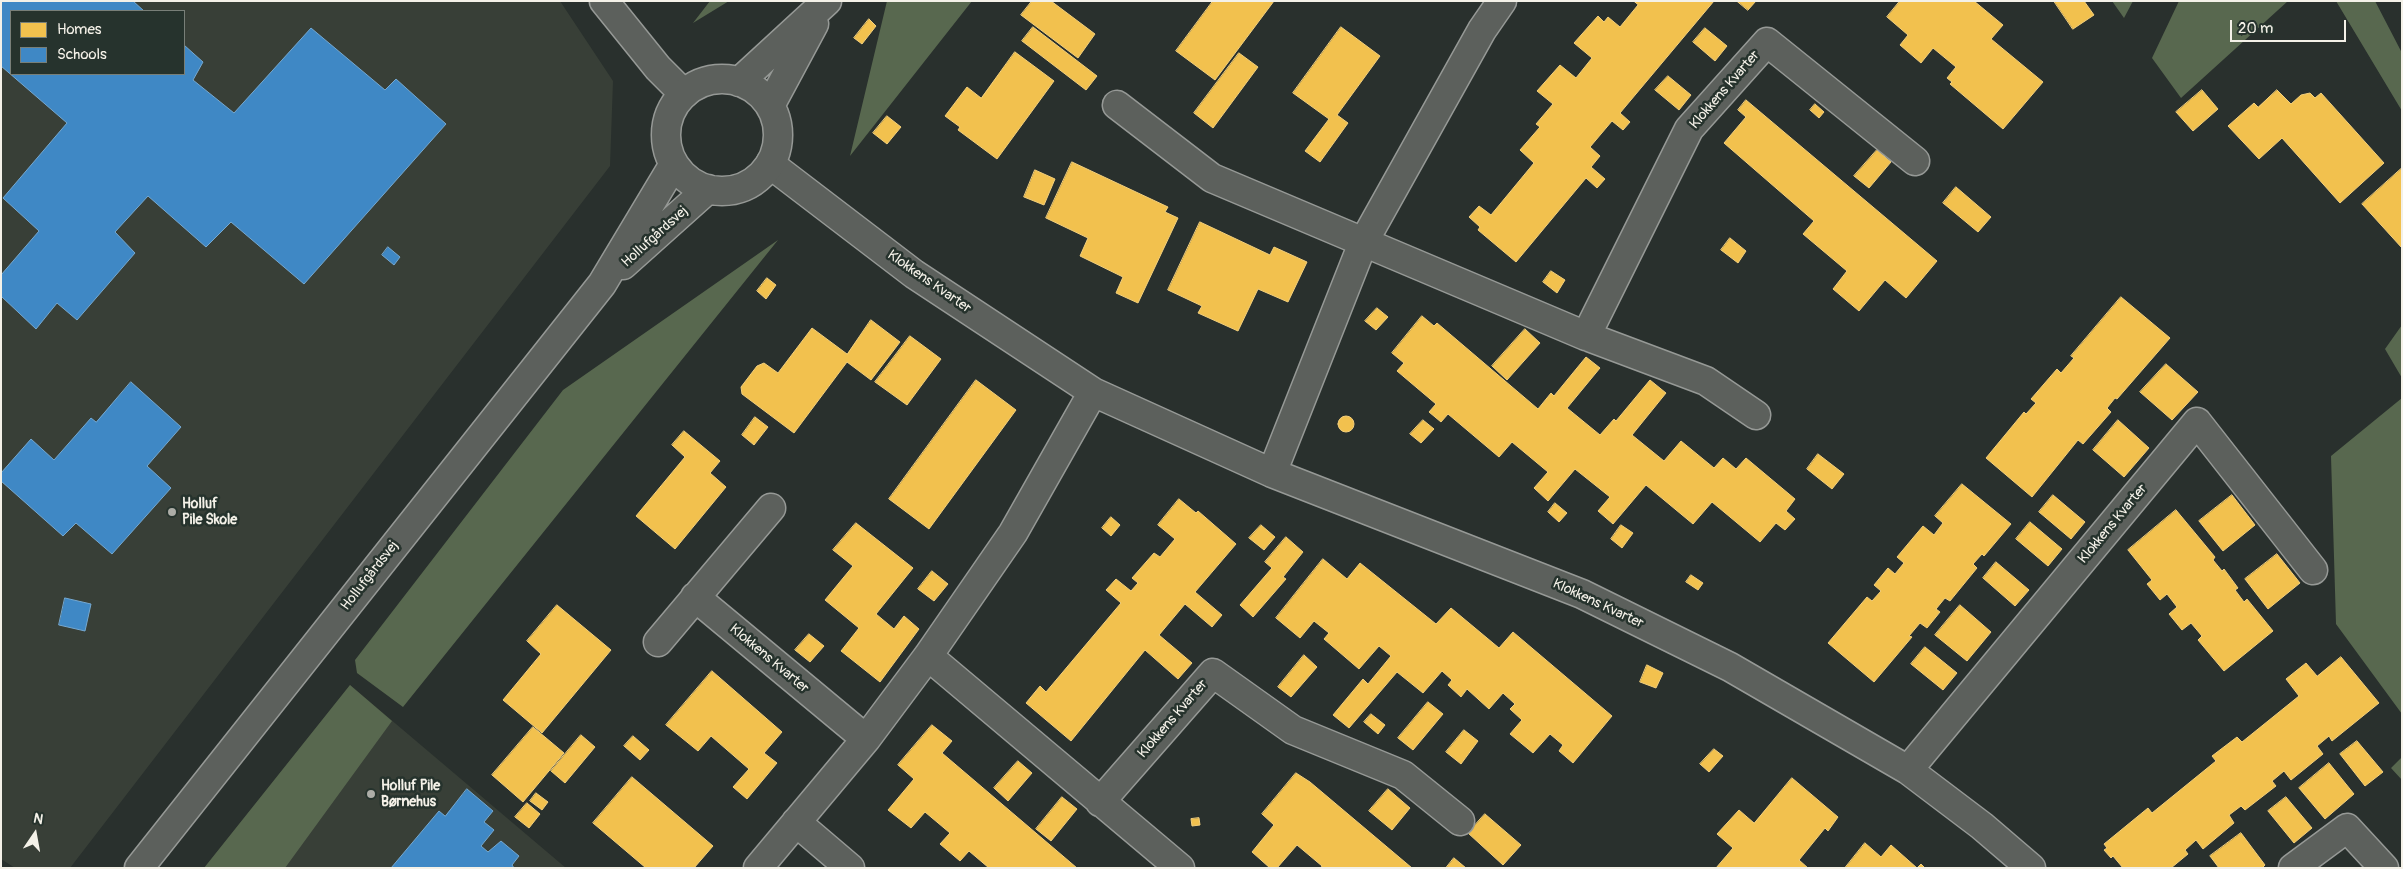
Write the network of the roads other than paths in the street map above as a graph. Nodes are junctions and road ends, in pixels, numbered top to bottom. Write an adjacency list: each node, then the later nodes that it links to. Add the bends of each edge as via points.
1 (604, 1): 5 (street, via 658,68)
2 (1502, 1): 12 (street, via 1482,30)
3 (825, 4): 4 (street); 7 (street)
4 (739, 82): 5 (street, via 710,80); 7 (street, via 751,87)
5 (684, 94): 9 (street, via 672,109 666,127 667,146)
6 (1117, 105): 12 (street, via 1212,178)
7 (770, 106): 10 (street, via 778,135)
8 (1915, 161): 14 (street, Klokkens Kvarter, via 1767,42 1689,129)
9 (674, 164): 11 (street, via 683,175); 13 (street, Hollufgårdsvej)
10 (770, 164): 11 (street, via 758,178 743,187 726,191); 15 (street, Klokkens Kvarter, via 914,274)
11 (708, 189): 13 (street, Hollufgårdsvej)
12 (1363, 243): 14 (street); 17 (street)
13 (602, 284): 28 (street, Hollufgårdsvej)
14 (1586, 336): 16 (street, via 1706,381)
15 (1093, 392): 17 (street, Klokkens Kvarter); 22 (street, via 1013,533)
16 (1756, 415)
17 (1272, 472): 24 (street, Klokkens Kvarter, via 1582,594 1730,667)
18 (771, 508): 20 (street)
19 (2313, 570): 24 (street, Klokkens Kvarter, via 2197,422)
20 (695, 597): 21 (street); 23 (street, Klokkens Kvarter)
21 (658, 642)
22 (928, 656): 23 (street); 25 (street)
23 (866, 739): 27 (street)
24 (1908, 770): 32 (street, Klokkens Kvarter)
25 (1100, 802): 26 (street, Klokkens Kvarter, via 1213,673 1293,730 1403,775); 31 (street)
26 (1460, 821)
27 (796, 822): 29 (street); 30 (street)
28 (139, 868)
29 (758, 868)
30 (850, 868)
31 (1180, 868)
32 (2031, 868)
33 (2293, 868): 34 (street, via 2347,828)
34 (2384, 868)

